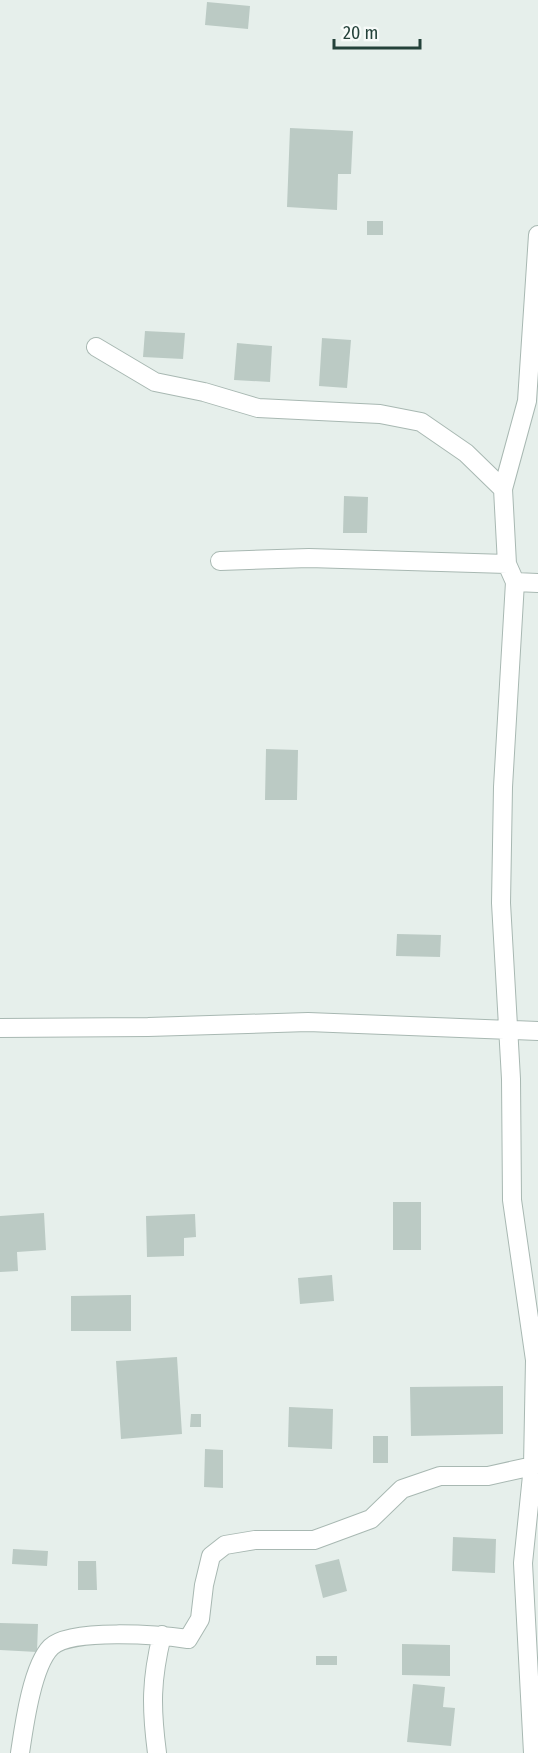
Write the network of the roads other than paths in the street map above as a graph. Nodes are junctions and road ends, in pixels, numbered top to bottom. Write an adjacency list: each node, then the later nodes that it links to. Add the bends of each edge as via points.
1 (538, 235): 3 (street, via 527,401)
2 (96, 347): 3 (street, via 155,382 258,408 380,414 421,422 466,453)
3 (503, 489): 5 (street)
4 (220, 561): 5 (street, via 341,559)
5 (507, 564): 6 (street)
6 (515, 582): 7 (street); 9 (street, via 503,787 501,903)
7 (538, 583)
8 (0, 1028): 9 (street, via 308,1022)
9 (509, 1030): 10 (street); 11 (street, via 512,1200 535,1360)
10 (538, 1031)
11 (533, 1466): 12 (street); 13 (street, via 488,1476 431,1479 402,1489 371,1519 314,1540 255,1540 225,1545 211,1556 200,1619 188,1639)
12 (533, 1520): 14 (street, via 523,1563)
13 (162, 1635): 15 (street, via 65,1638 51,1647 34,1686); 16 (street, via 153,1674)
14 (533, 1662): 17 (street)
15 (20, 1753)
16 (157, 1753)
17 (532, 1753)

